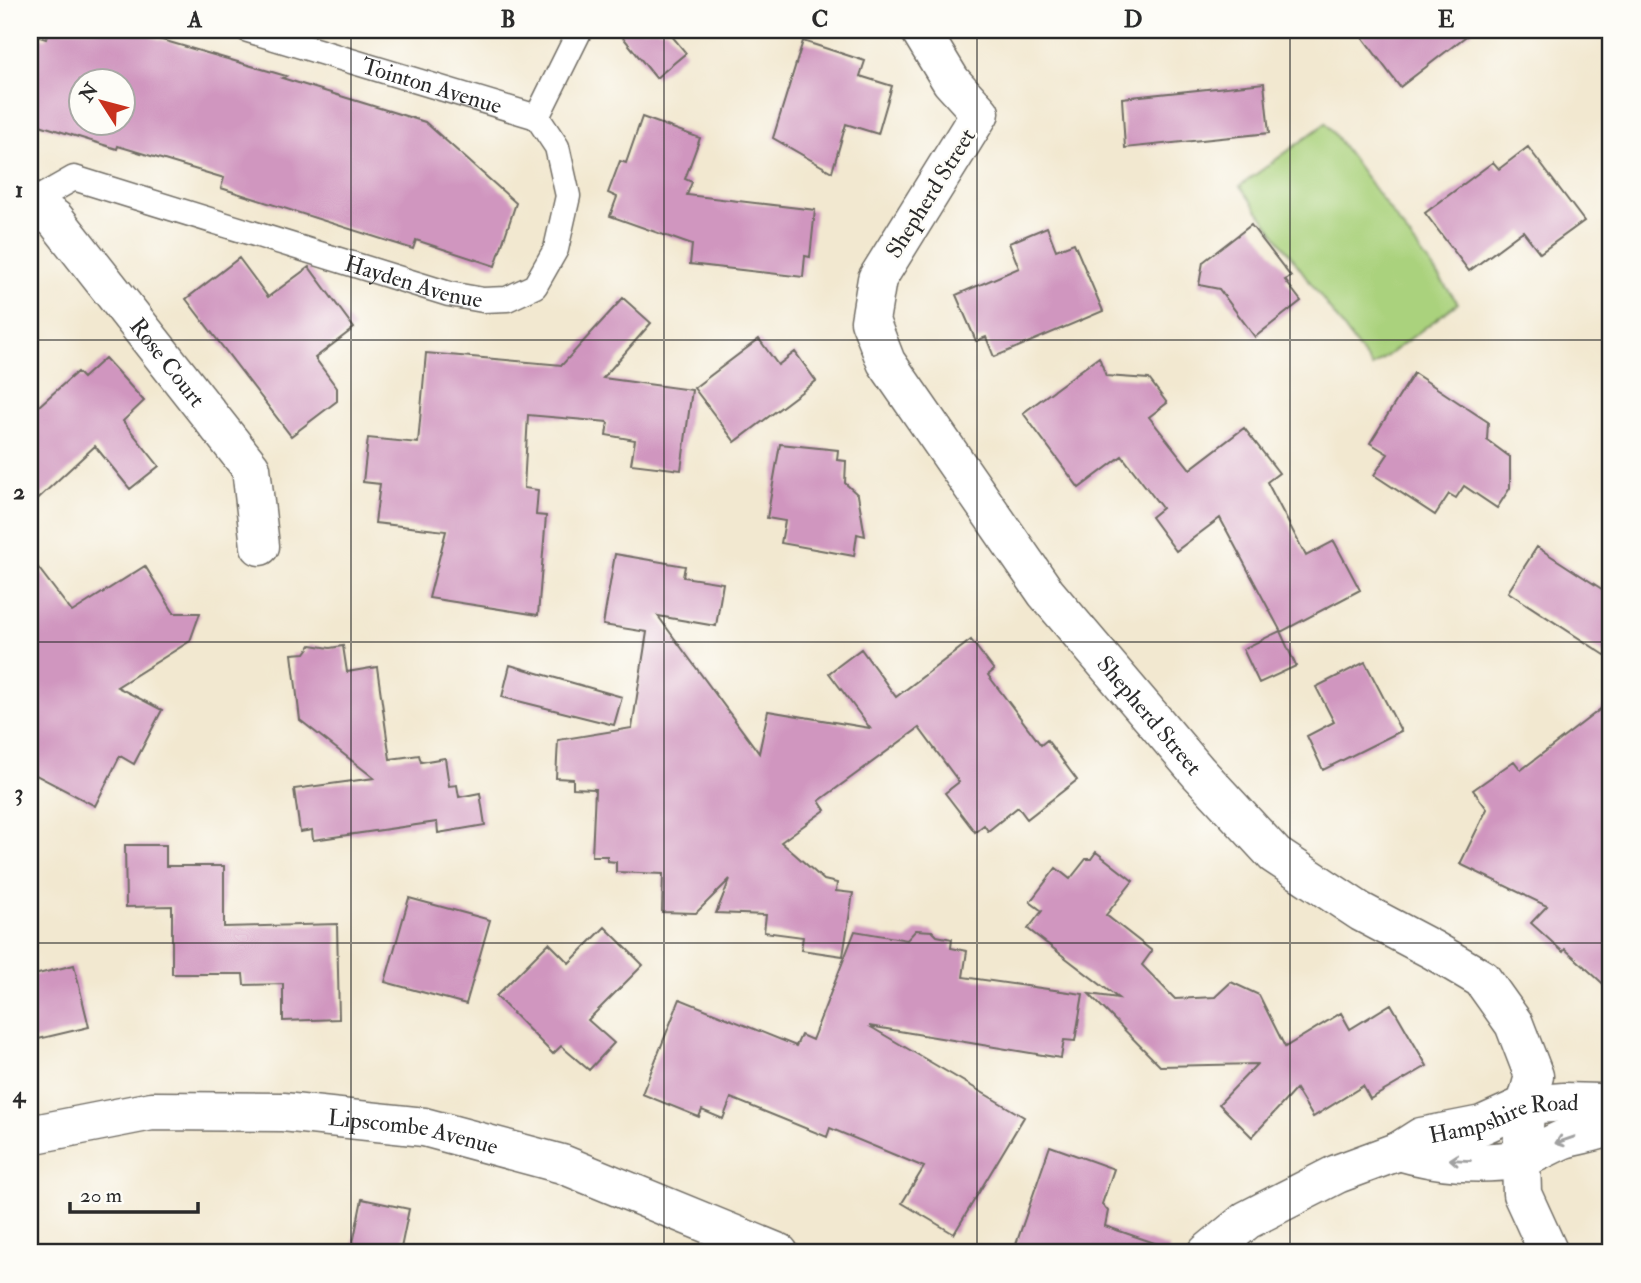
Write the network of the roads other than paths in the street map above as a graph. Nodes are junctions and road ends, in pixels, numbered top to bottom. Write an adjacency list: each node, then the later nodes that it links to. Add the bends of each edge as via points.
1 (248, 30): 4 (lane, Tointon Avenue)
2 (580, 30): 4 (lane)
3 (920, 30): 7 (street, Shepherd Street, via 951,81 980,113 877,278 870,321 886,362 1046,593 1275,855 1361,912 1482,979 1514,1024 1534,1076)
4 (537, 117): 5 (lane, Hayden Avenue, via 557,148 568,196 556,249 534,286 507,299 449,294 74,178)
5 (30, 203): 6 (street, Rose Court, via 55,219 251,468)
6 (260, 546)
7 (1526, 1105): 8 (street, Hampshire Road, via 1564,1102); 11 (street, Hampshire Road, via 1482,1125 1421,1137); 12 (street, Shepherd Street)
8 (1611, 1107)
9 (1611, 1126): 12 (street, Hampshire Road, one-way to 12)
10 (30, 1135): 13 (street, Lipscombe Avenue, via 152,1111 283,1112 424,1126 562,1164)
11 (1399, 1151): 12 (street, Hampshire Road, one-way to 11, via 1492,1162 1426,1159); 14 (street, Hampshire Road, via 1337,1174 1263,1211)
12 (1521, 1158): 15 (street, Shepherd Street, via 1522,1194)
13 (779, 1253)
14 (1207, 1253)
15 (1549, 1253)

